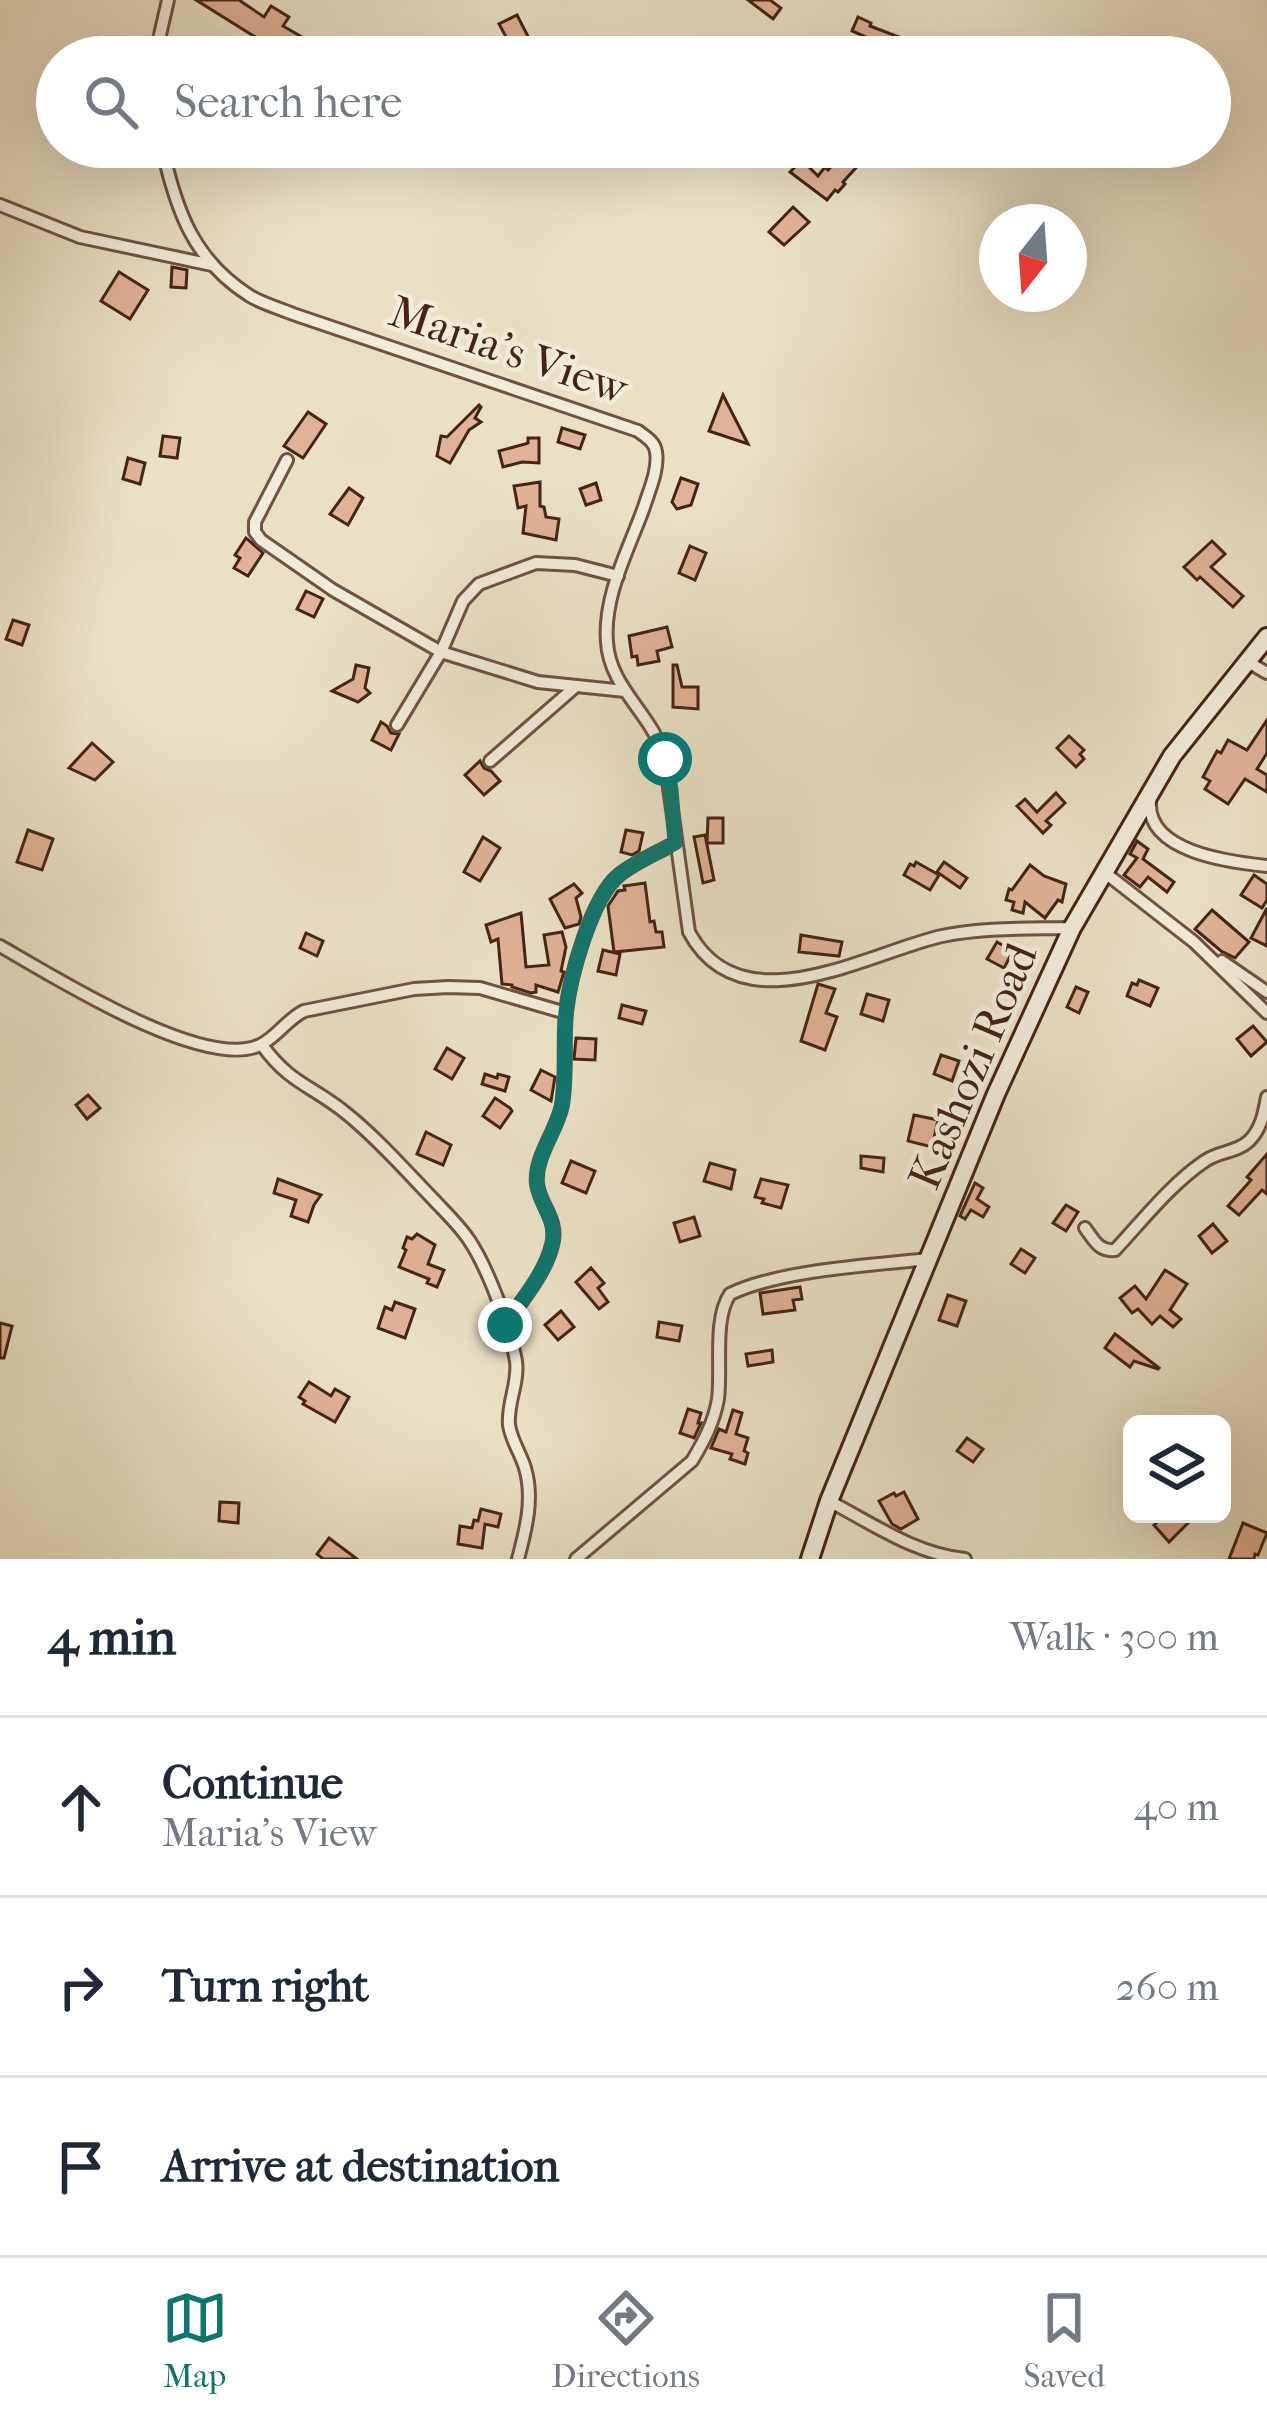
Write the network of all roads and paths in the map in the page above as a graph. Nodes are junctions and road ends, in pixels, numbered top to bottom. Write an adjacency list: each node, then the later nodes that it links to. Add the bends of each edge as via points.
1 (168, 0): 2 (street)
2 (159, 36)
3 (167, 168): 5 (street, Maria's View, via 193,241)
4 (0, 205): 5 (street, via 80,237)
5 (212, 266): 7 (street, Maria's View, via 293,314 638,431 652,442 656,466)
6 (287, 460): 9 (street, via 255,522 261,540)
7 (618, 576): 9 (street, via 536,562 479,584); 13 (street, Maria's View, via 607,642)
8 (1267, 637): 10 (main road, Kashozi Road)
9 (441, 652): 12 (street); 14 (street)
10 (1248, 662): 11 (street); 16 (main road, Kashozi Road)
11 (1267, 673)
12 (575, 687): 13 (street); 15 (street)
13 (625, 691): 17 (street, Maria's View, via 665,759)
14 (397, 725)
15 (490, 761)
16 (1151, 792): 18 (street, via 1153,823 1174,842); 19 (main road, Kashozi Road)
17 (675, 843): 20 (street, Maria's View, via 689,932 719,968 747,977 836,971 959,933); 25 (street, via 606,890)
18 (1267, 866)
19 (1104, 872): 20 (main road, Kashozi Road); 21 (street)
20 (1072, 928): 29 (main road, Kashozi Road)
21 (1194, 942): 23 (street); 24 (street)
22 (0, 946): 26 (street, via 186,1040)
23 (1267, 992)
24 (1267, 1012)
25 (566, 1013): 26 (street, via 479,988 413,989 304,1011); 30 (street, via 562,1103 537,1186 554,1240)
26 (262, 1045): 30 (street, via 288,1076 366,1131 470,1240)
27 (1267, 1097): 28 (street, via 1252,1138 1203,1162 1115,1250 1099,1247)
28 (1085, 1228)
29 (929, 1259): 31 (main road, Kashozi Road); 33 (street, via 730,1294 704,1441 692,1461)
30 (505, 1325): 32 (street, via 517,1378 509,1431 530,1489)
31 (829, 1502): 34 (main road, Kashozi Road); 35 (street, via 913,1546)
32 (518, 1559)
33 (576, 1559)
34 (809, 1559)
35 (965, 1559)

